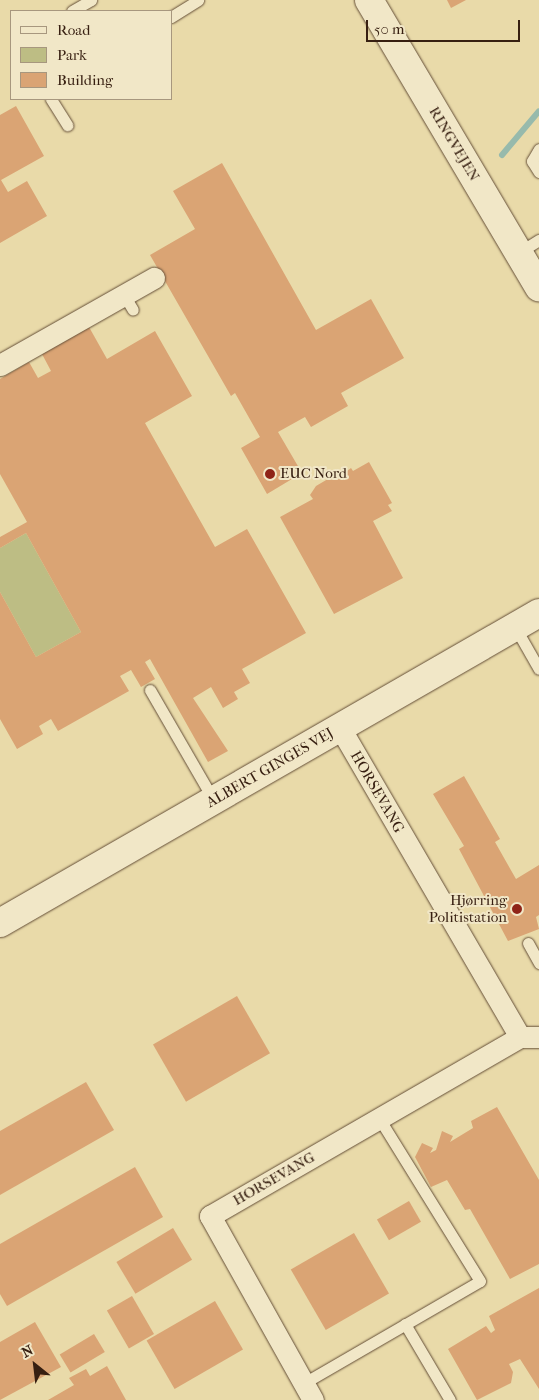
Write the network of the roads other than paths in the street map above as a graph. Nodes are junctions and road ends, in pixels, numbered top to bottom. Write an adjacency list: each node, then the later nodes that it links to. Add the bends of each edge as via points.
1 (91, 0): 4 (lane)
2 (198, 0): 5 (lane)
3 (369, 0): 10 (street, RINGVEJEN)
4 (74, 10)
5 (172, 16)
6 (52, 100): 7 (lane)
7 (67, 125)
8 (539, 149): 9 (lane, via 532,161)
9 (539, 172)
10 (529, 246): 12 (street, RINGVEJEN)
11 (154, 278): 13 (street, via 128,303)
12 (539, 288)
13 (0, 365)
14 (539, 613): 15 (street, ALBERT GINGES VEJ)
15 (515, 627): 16 (lane); 18 (street, ALBERT GINGES VEJ)
16 (539, 670)
17 (150, 690): 19 (lane)
18 (340, 728): 19 (street, ALBERT GINGES VEJ); 23 (street, HORSEVANG)
19 (214, 801): 20 (street, ALBERT GINGES VEJ)
20 (0, 923)
21 (528, 943): 22 (lane)
22 (539, 963)
23 (530, 1037): 24 (street, HORSEVANG)
24 (379, 1118): 25 (lane, via 480,1281); 26 (street, HORSEVANG, via 210,1216)
25 (405, 1324): 26 (lane); 27 (lane)
26 (308, 1392)
27 (450, 1400)

